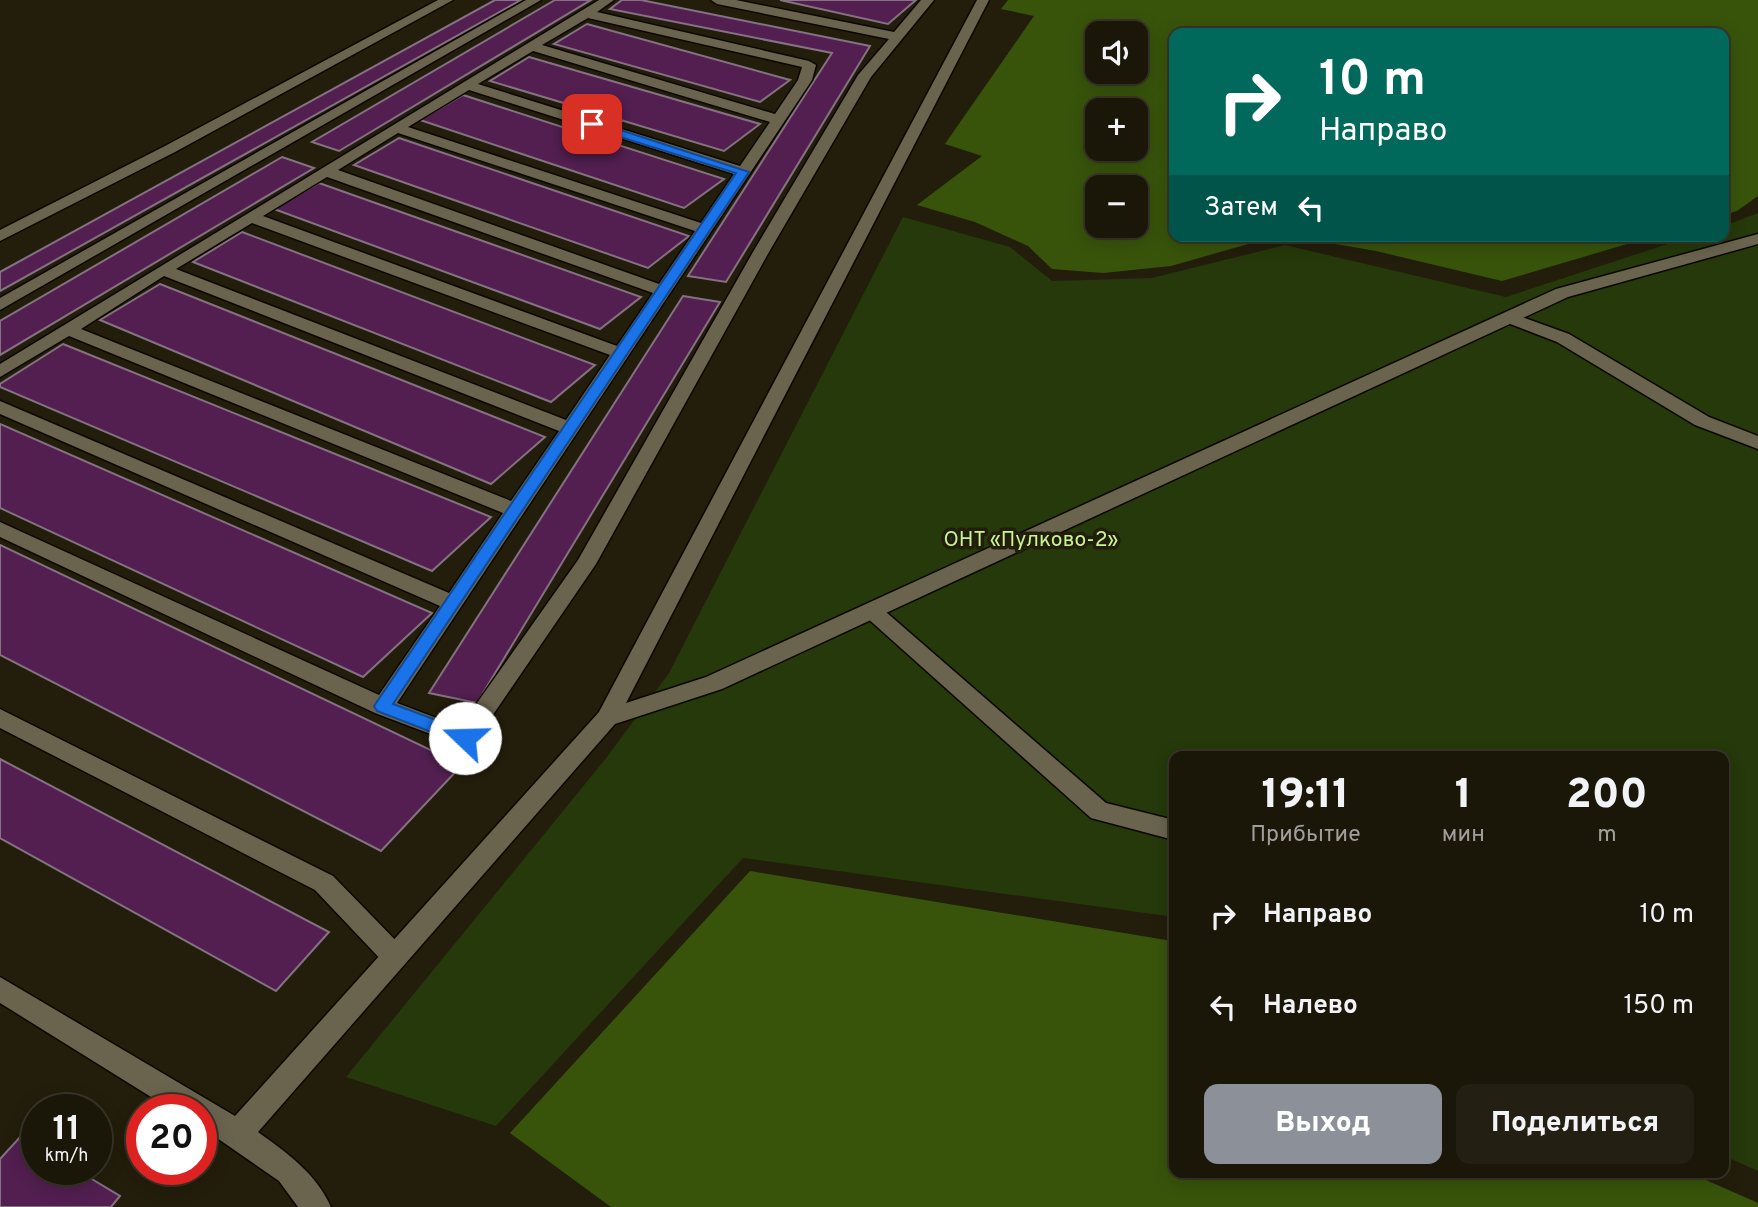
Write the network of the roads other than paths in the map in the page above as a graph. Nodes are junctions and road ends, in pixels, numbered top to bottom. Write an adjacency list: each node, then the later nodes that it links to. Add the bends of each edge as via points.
1 (447, 0): 17 (street)
2 (535, 0): 21 (street)
3 (608, 0): 7 (street)
4 (717, 0): 8 (street)
5 (928, 0): 8 (street)
6 (983, 0): 35 (street)
7 (586, 13): 9 (street); 11 (street, via 809,65 805,80)
8 (895, 36): 33 (street, via 865,75 761,252 586,564 465,738)
9 (530, 46): 10 (street); 11 (street)
10 (466, 85): 12 (street); 14 (street)
11 (778, 120): 14 (street)
12 (396, 128): 13 (street); 16 (street)
13 (325, 171): 15 (street); 20 (street)
14 (743, 172): 16 (street)
15 (250, 217): 19 (street); 24 (street)
16 (704, 229): 20 (street)
17 (0, 236)
18 (1758, 239): 22 (street, via 1562,293)
19 (163, 270): 23 (street); 27 (street)
20 (662, 290): 24 (street)
21 (0, 305)
22 (1511, 318): 28 (street, via 1563,338 1702,421); 32 (street)
23 (67, 329): 25 (street); 29 (street)
24 (620, 353): 27 (street)
25 (0, 372)
26 (0, 407): 31 (street)
27 (569, 428): 29 (street)
28 (1758, 443)
29 (514, 510): 31 (street)
30 (0, 529): 33 (street)
31 (453, 603): 33 (street)
32 (872, 611): 35 (street, via 715,683); 36 (street, via 1099,811)
33 (383, 706)
34 (0, 718): 37 (street, via 324,883)
35 (607, 718): 37 (street)
36 (1169, 829)
37 (395, 957): 41 (street)
38 (0, 989): 39 (street)
39 (174, 1094)
40 (217, 1120): 41 (street)
41 (238, 1133): 42 (street, via 289,1171)
42 (316, 1207)

